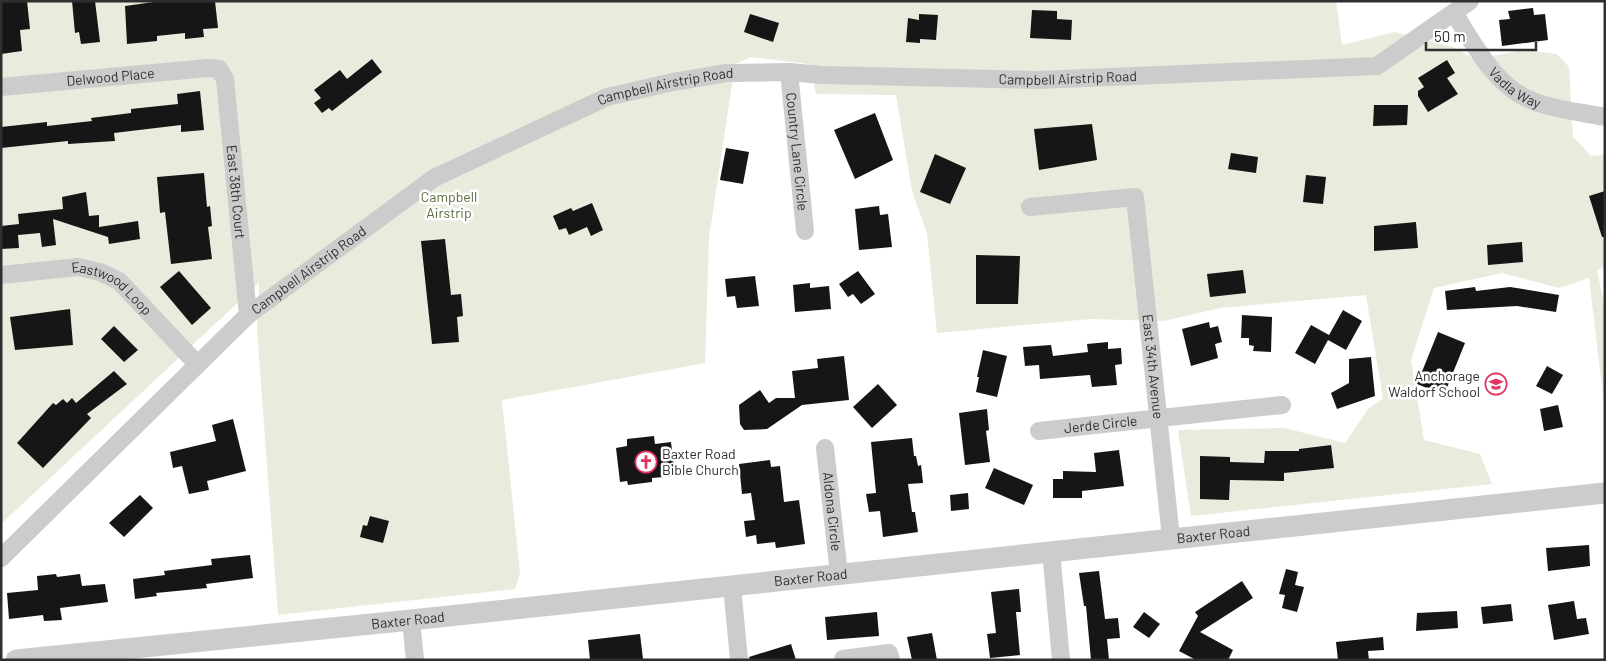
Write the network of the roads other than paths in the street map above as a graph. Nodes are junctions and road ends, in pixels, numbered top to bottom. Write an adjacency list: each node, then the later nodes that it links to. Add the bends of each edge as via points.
1 (1470, 1): 2 (street, Campbell Airstrip Road)
2 (1454, 12): 4 (street, Campbell Airstrip Road, via 1377,66 1038,80); 6 (street, Vadla Way, via 1485,61 1507,85 1532,101)
3 (219, 69): 5 (street, Delwood Place); 10 (street, East 38th Court, via 225,79)
4 (789, 72): 8 (street, Country Lane Circle); 10 (street, Campbell Airstrip Road, via 727,73 607,97 434,178)
5 (1, 86)
6 (1605, 117)
7 (1030, 207): 13 (street, East 34th Avenue, via 1135,197)
8 (805, 231)
9 (1, 275): 11 (street, Eastwood Loop, via 78,267 100,272 119,281)
10 (248, 316): 11 (street, Campbell Airstrip Road)
11 (197, 364): 19 (street, Campbell Airstrip Road)
12 (1282, 404): 13 (street, Jerde Circle)
13 (1160, 418): 14 (street, Jerde Circle); 17 (street, East 34th Avenue)
14 (1039, 431)
15 (825, 448): 20 (street, Aldona Circle)
16 (1605, 493): 17 (street, Baxter Road)
17 (1171, 538): 18 (street, Baxter Road)
18 (1051, 551): 20 (street, Baxter Road); 28 (street)
19 (1, 558)
20 (839, 574): 21 (street, Baxter Road)
21 (732, 586): 22 (street, Baxter Road); 26 (street)
22 (410, 620): 24 (street, Baxter Road); 25 (street)
23 (843, 659): 27 (street, via 888,653)
24 (16, 660)
25 (415, 660)
26 (739, 660)
27 (891, 660)
28 (1061, 660)

